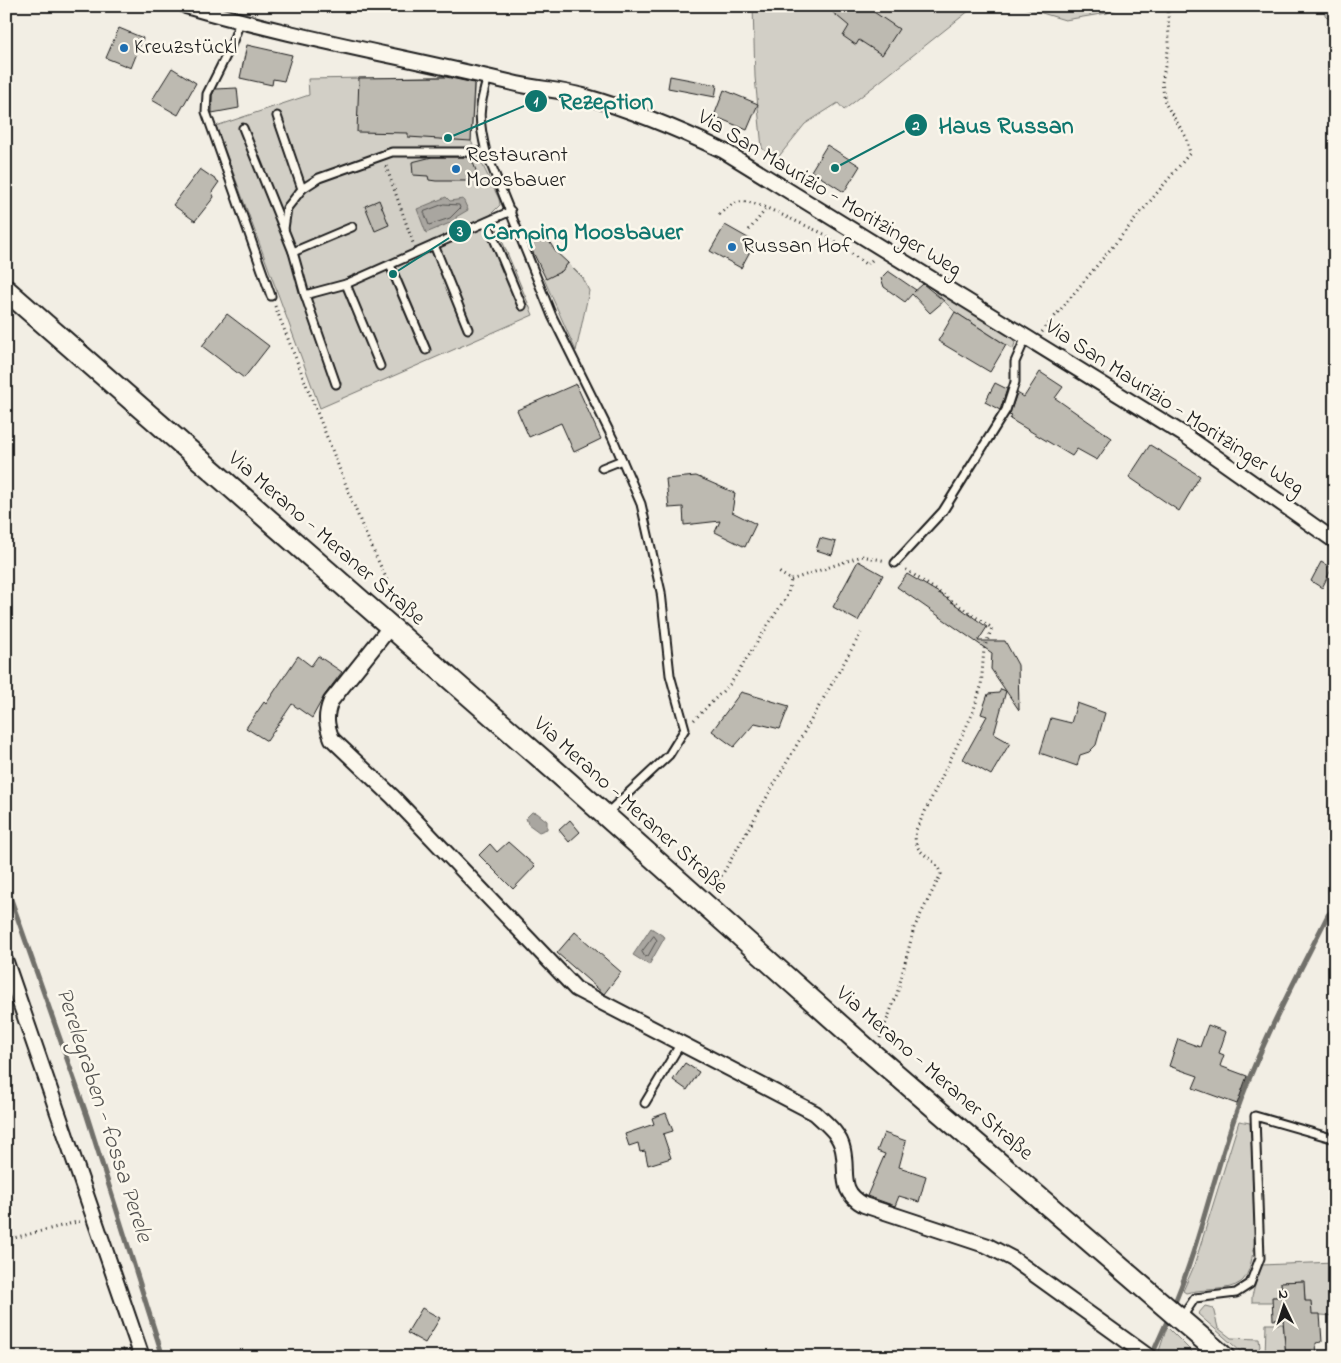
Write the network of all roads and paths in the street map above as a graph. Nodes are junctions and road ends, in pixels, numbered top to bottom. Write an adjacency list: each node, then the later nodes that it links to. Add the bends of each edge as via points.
1 (186, 6): 3 (street, Via San Maurizio - Moritzinger Weg)
2 (1168, 6): 28 (path, via 1169,45 1162,82 1165,103 1186,137 1190,153)
3 (240, 22): 4 (street, Via San Maurizio - Moritzinger Weg); 25 (lane, via 232,46 206,94 206,112)
4 (488, 77): 8 (lane, via 479,104 479,126); 18 (street, Via San Maurizio - Moritzinger Weg, via 582,96 677,128 724,151)
5 (277, 116): 9 (lane)
6 (243, 128): 16 (lane)
7 (392, 152): 8 (lane); 9 (lane, via 319,178); 20 (path, via 386,166)
8 (486, 152): 11 (lane)
9 (302, 189): 16 (lane, via 287,208)
10 (767, 208): 12 (path, via 747,201 730,204); 15 (path); 18 (path, via 824,234 867,265 873,261)
11 (511, 211): 13 (lane); 32 (lane, via 552,316)
12 (719, 215)
13 (487, 222): 17 (lane); 26 (lane)
14 (352, 227): 19 (lane)
15 (749, 230)
16 (284, 231): 19 (lane)
17 (434, 245): 20 (lane); 27 (lane)
18 (876, 246): 28 (street, Via San Maurizio - Moritzinger Weg)
19 (293, 252): 24 (lane)
20 (416, 252): 21 (lane)
21 (390, 265): 22 (lane); 29 (lane)
22 (346, 284): 24 (lane); 30 (lane)
23 (6, 290): 38 (main road, Via Merano - Meraner Straße)
24 (305, 295): 31 (lane)
25 (271, 296): 38 (path, via 393,593 397,609)
26 (522, 306)
27 (468, 328)
28 (1030, 339): 34 (street, Via San Maurizio - Moritzinger Weg, via 1183,434); 35 (lane, via 1015,362 1015,382 1006,410 943,511)
29 (426, 350)
30 (380, 366)
31 (336, 384)
32 (622, 460): 33 (lane); 40 (lane, via 643,514 661,592 670,675)
33 (602, 468)
34 (1335, 540)
35 (895, 563): 37 (path, via 862,556); 45 (path, via 992,628 984,649 981,687 972,715 916,830 914,841 918,851 937,863 941,874 914,928 883,1034)
36 (777, 571): 37 (path)
37 (791, 580): 40 (path, via 788,594 731,682)
38 (390, 627): 41 (main road, Via Merano - Meraner Straße); 44 (street, via 331,701 326,712 326,727 332,739 394,797 576,989)
39 (861, 633): 42 (path)
40 (684, 729): 41 (lane, via 669,755)
41 (610, 811): 42 (main road, Via Merano - Meraner Straße)
42 (704, 903): 45 (main road, Via Merano - Meraner Straße)
43 (6, 962): 48 (street)
44 (680, 1044): 46 (lane); 51 (street, via 815,1113 836,1132 843,1149 847,1188 852,1199 988,1246 1013,1259)
45 (869, 1051): 50 (main road, Via Merano - Meraner Straße)
46 (645, 1103)
47 (1335, 1139): 50 (lane, via 1255,1116 1260,1258 1250,1284 1236,1293 1194,1298)
48 (94, 1217): 49 (path); 52 (street)
49 (6, 1240)
50 (1173, 1313): 53 (main road, Via Merano - Meraner Straße)
51 (1147, 1355)
52 (142, 1357)
53 (1224, 1357)

